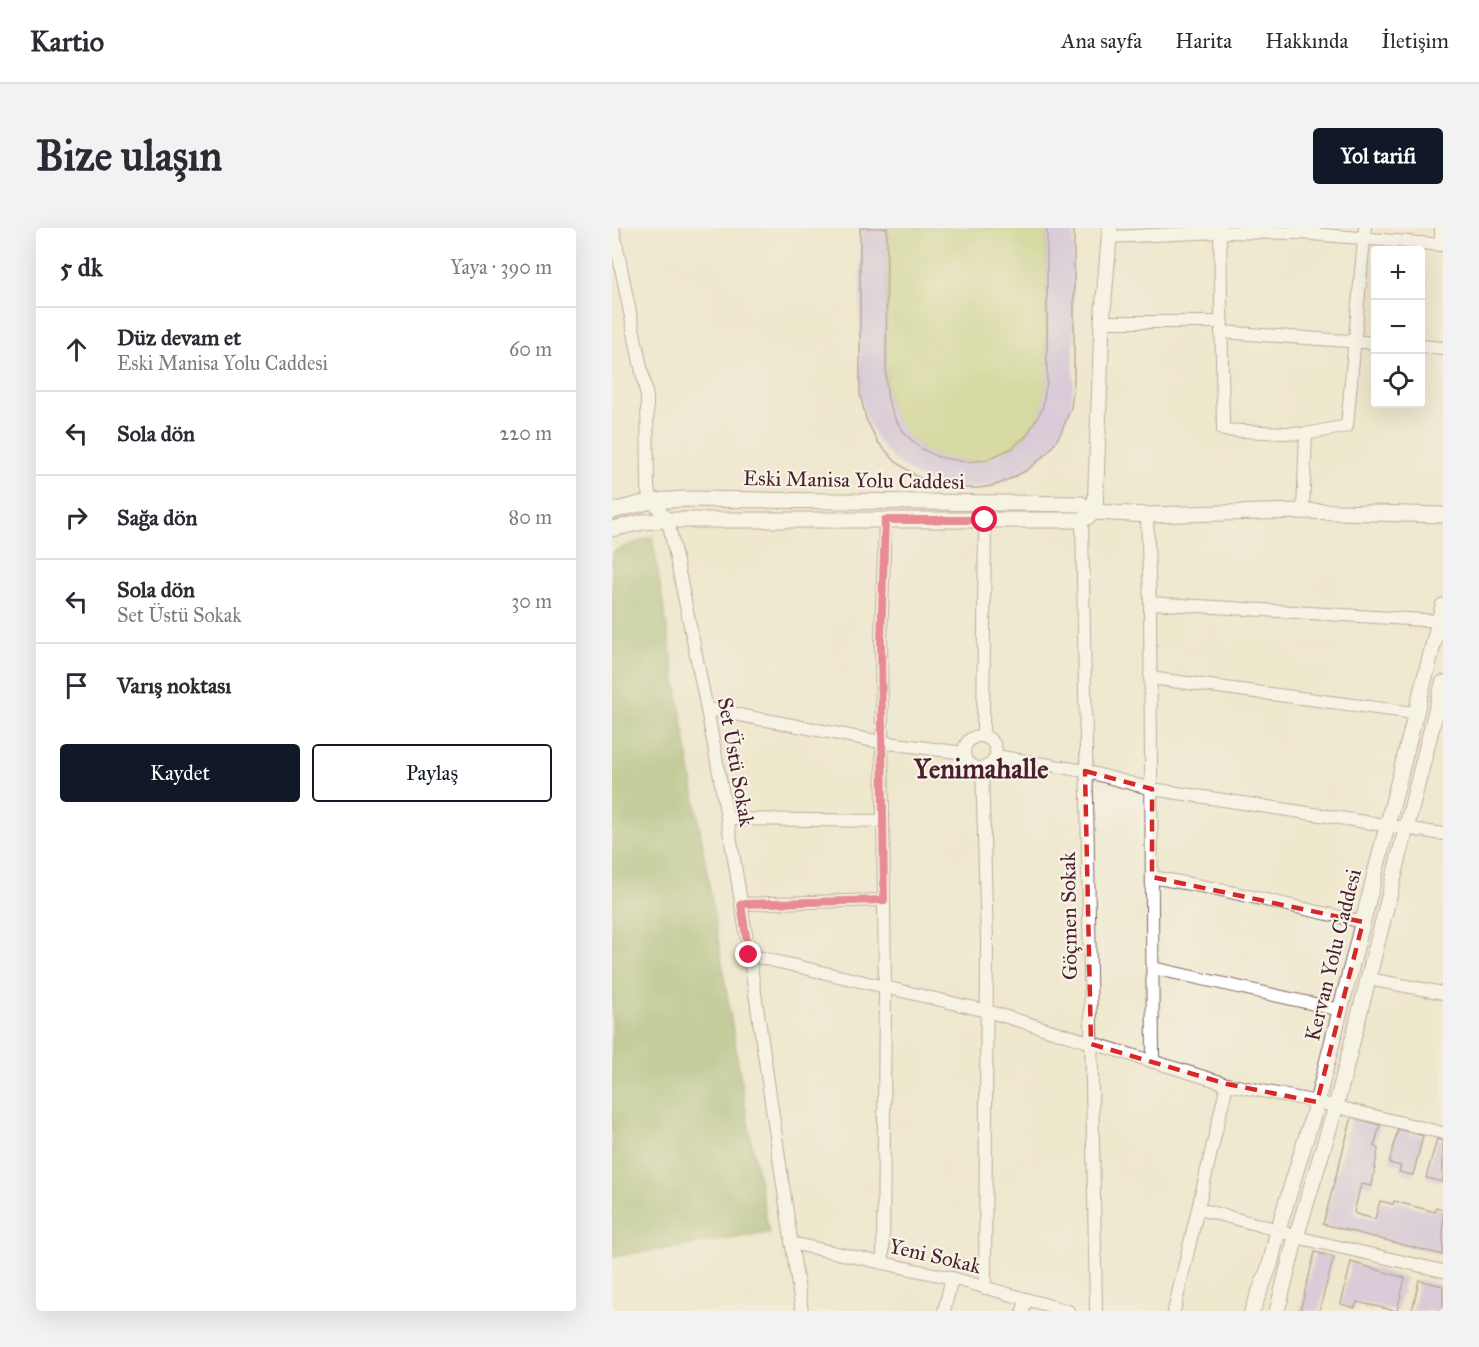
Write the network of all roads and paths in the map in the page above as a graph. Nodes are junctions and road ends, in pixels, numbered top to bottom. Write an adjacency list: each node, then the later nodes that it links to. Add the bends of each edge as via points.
1 (613, 228): 15 (street, via 647,397 648,488)
2 (1441, 228): 7 (street)
3 (1220, 230): 4 (street); 5 (street); 9 (street)
4 (1300, 231): 6 (street)
5 (1110, 233): 8 (main road)
6 (1365, 233): 7 (street); 10 (street)
7 (1442, 245)
8 (1102, 322): 9 (street); 20 (main road)
9 (1221, 327): 10 (street); 14 (street, via 1223,430)
10 (1355, 341): 11 (street); 14 (street, via 1347,426)
11 (1371, 343)
12 (1425, 346): 13 (street)
13 (1443, 348)
14 (1306, 434): 17 (street)
15 (652, 501): 16 (main road, Eski Manisa Yolu Caddesi); 20 (main road, Eski Manisa Yolu Caddesi, via 1081,504); 21 (street, Set Üstü Sokak)
16 (612, 511)
17 (1304, 511): 18 (main road, Eski Manisa Yolu Caddesi); 19 (main road, Eski Manisa Yolu Caddesi)
18 (1147, 515): 20 (main road, Eski Manisa Yolu Caddesi); 25 (street)
19 (1443, 515)
20 (1089, 516): 23 (main road, Eski Manisa Yolu Caddesi); 37 (street, Göçmen Sokak)
21 (668, 520): 22 (main road, Eski Manisa Yolu Caddesi); 24 (main road, Eski Manisa Yolu Caddesi); 30 (street, Set Üstü Sokak)
22 (885, 520): 23 (main road, Eski Manisa Yolu Caddesi); 33 (street)
23 (985, 520): 32 (street)
24 (612, 529)
25 (1150, 603): 27 (street); 28 (street)
26 (1443, 606): 27 (main road, Kervan Yolu Caddesi)
27 (1439, 621): 31 (main road, Kervan Yolu Caddesi)
28 (1150, 678): 31 (street); 38 (street)
29 (1443, 683): 42 (main road, Kervan Yolu Caddesi)
30 (708, 709): 33 (street); 39 (street, Set Üstü Sokak)
31 (1414, 713): 41 (main road, Kervan Yolu Caddesi)
32 (982, 736): 34 (street, via 969,740); 35 (street, via 995,745)
33 (881, 742): 34 (street); 40 (street)
34 (964, 753): 36 (street, via 970,764)
35 (996, 756): 36 (street); 37 (street)
36 (982, 768): 54 (street)
37 (1085, 771): 38 (street); 55 (street, Göçmen Sokak)
38 (1152, 789): 41 (street); 44 (street)
39 (727, 819): 40 (street); 46 (street, Set Üstü Sokak)
40 (883, 821): 45 (street)
41 (1387, 826): 42 (street); 47 (main road, Kervan Yolu Caddesi)
42 (1407, 829): 43 (street); 50 (main road, Kervan Yolu Caddesi)
43 (1443, 834)
44 (1152, 877): 47 (street); 49 (street)
45 (884, 900): 46 (street); 51 (street)
46 (741, 904): 48 (street, Set Üstü Sokak)
47 (1363, 922): 53 (main road, Kervan Yolu Caddesi)
48 (749, 955): 51 (street); 64 (street, Set Üstü Sokak)
49 (1153, 968): 53 (street); 56 (street)
50 (1369, 979): 52 (street); 59 (main road, Kervan Yolu Caddesi)
51 (885, 987): 54 (street); 65 (street)
52 (1443, 993)
53 (1341, 1010): 58 (main road, Kervan Yolu Caddesi)
54 (987, 1011): 55 (street); 68 (street)
55 (1091, 1044): 56 (street); 73 (street, Göçmen Sokak)
56 (1153, 1062): 57 (street)
57 (1227, 1084): 58 (street); 61 (street)
58 (1317, 1101): 59 (street); 62 (main road, Kervan Yolu Caddesi)
59 (1336, 1106): 60 (street); 63 (main road, Kervan Yolu Caddesi)
60 (1443, 1133)
61 (1199, 1209): 62 (street); 74 (street)
62 (1278, 1230): 63 (street); 75 (main road, Kervan Yolu Caddesi, via 1270,1265)
63 (1296, 1237): 66 (street); 76 (main road, Kervan Yolu Caddesi)
64 (791, 1243): 65 (street, Yeni Sokak); 70 (street, Set Üstü Sokak)
65 (883, 1263): 67 (street, Yeni Sokak)
66 (1443, 1271)
67 (952, 1278): 68 (street, Yeni Sokak); 71 (street)
68 (985, 1288): 69 (street, Yeni Sokak)
69 (1024, 1305): 72 (street, Yeni Sokak)
70 (802, 1311)
71 (944, 1311)
72 (1068, 1311)
73 (1096, 1311)
74 (1174, 1311)
75 (1252, 1311)
76 (1276, 1311)

